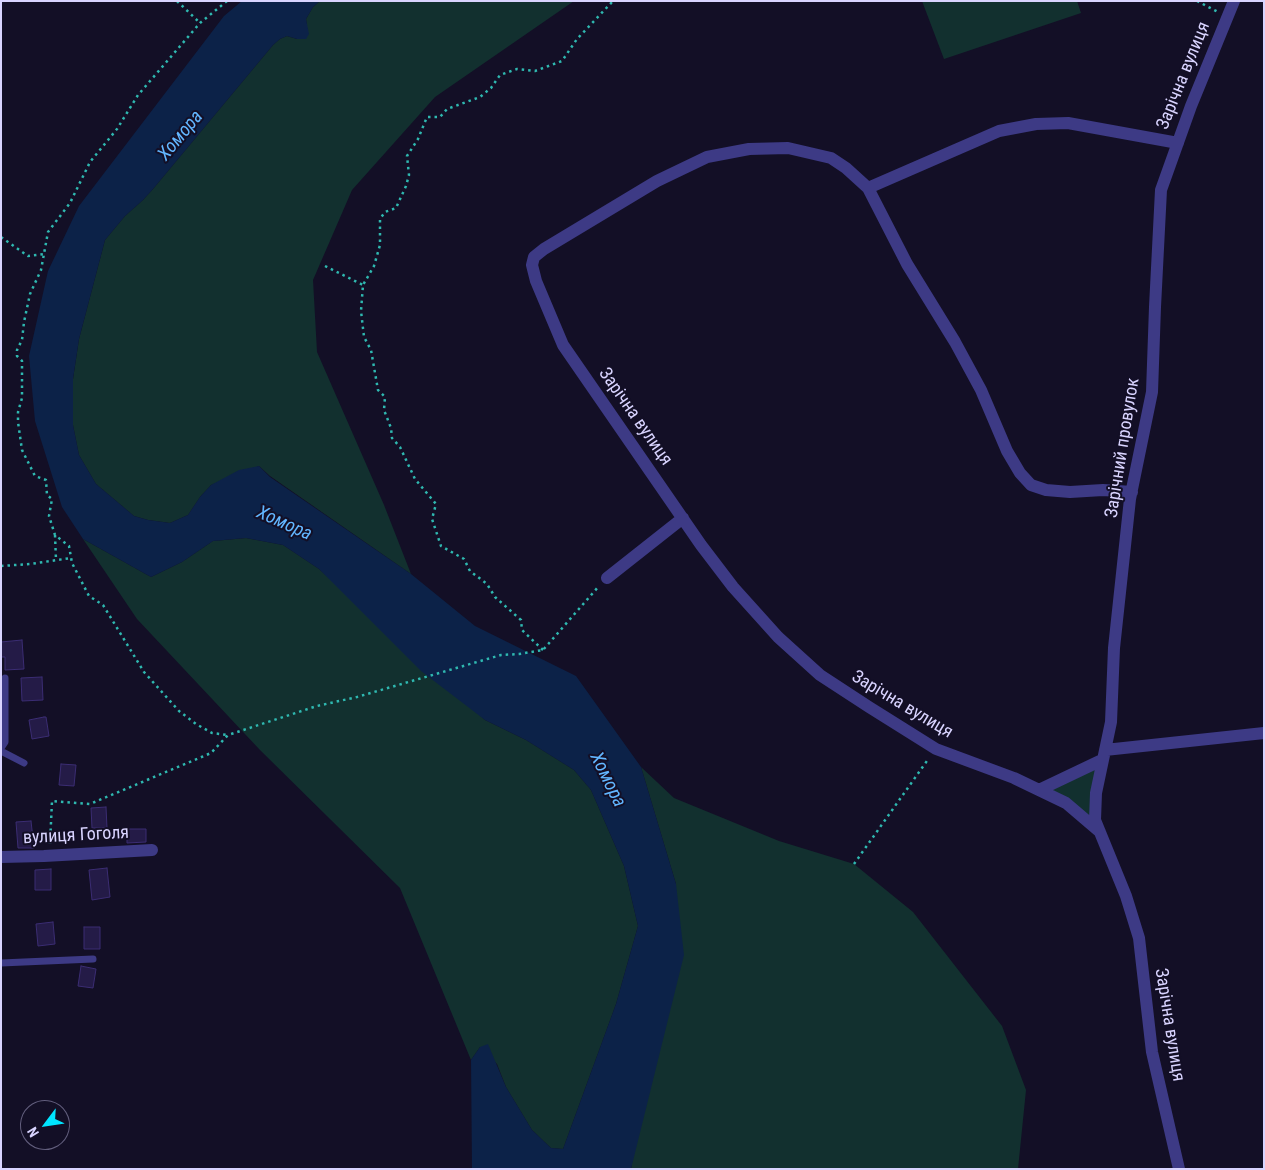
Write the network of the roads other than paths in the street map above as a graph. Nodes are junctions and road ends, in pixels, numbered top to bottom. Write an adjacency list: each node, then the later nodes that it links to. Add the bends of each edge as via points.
1 (1234, 1): 2 (street, Зарічна вулиця)
2 (1178, 143): 3 (street, Зарічна вулиця, via 1068,123 1036,124 999,131); 4 (street, Зарічний провулок, via 1161,190 1152,392)
3 (868, 188): 4 (street, Зарічна вулиця, via 907,264 981,390 1007,451 1031,485 1070,492); 5 (street, Зарічна вулиця, via 831,158 788,148 749,149 715,156 657,181 534,257 532,265 536,281 563,344)
4 (1132, 492): 10 (street, Зарічний провулок, via 1114,648 1111,722)
5 (683, 518): 6 (street); 12 (street, Зарічна вулиця, via 733,588 778,637 820,675 936,749)
6 (607, 578)
7 (5, 678): 9 (lane, via 6,742)
8 (1264, 733): 10 (street)
9 (1, 750): 11 (lane)
10 (1104, 755): 12 (street); 13 (street, Зарічний провулок, via 1096,793 1095,820)
11 (24, 763)
12 (1040, 790): 13 (street, Зарічна вулиця, via 1066,803)
13 (1100, 832): 18 (street, Зарічна вулиця, via 1139,938 1152,1052)
14 (152, 850): 15 (street, вулиця Гоголя)
15 (1, 857)
16 (93, 960): 17 (lane)
17 (1, 963)
18 (1179, 1169)

